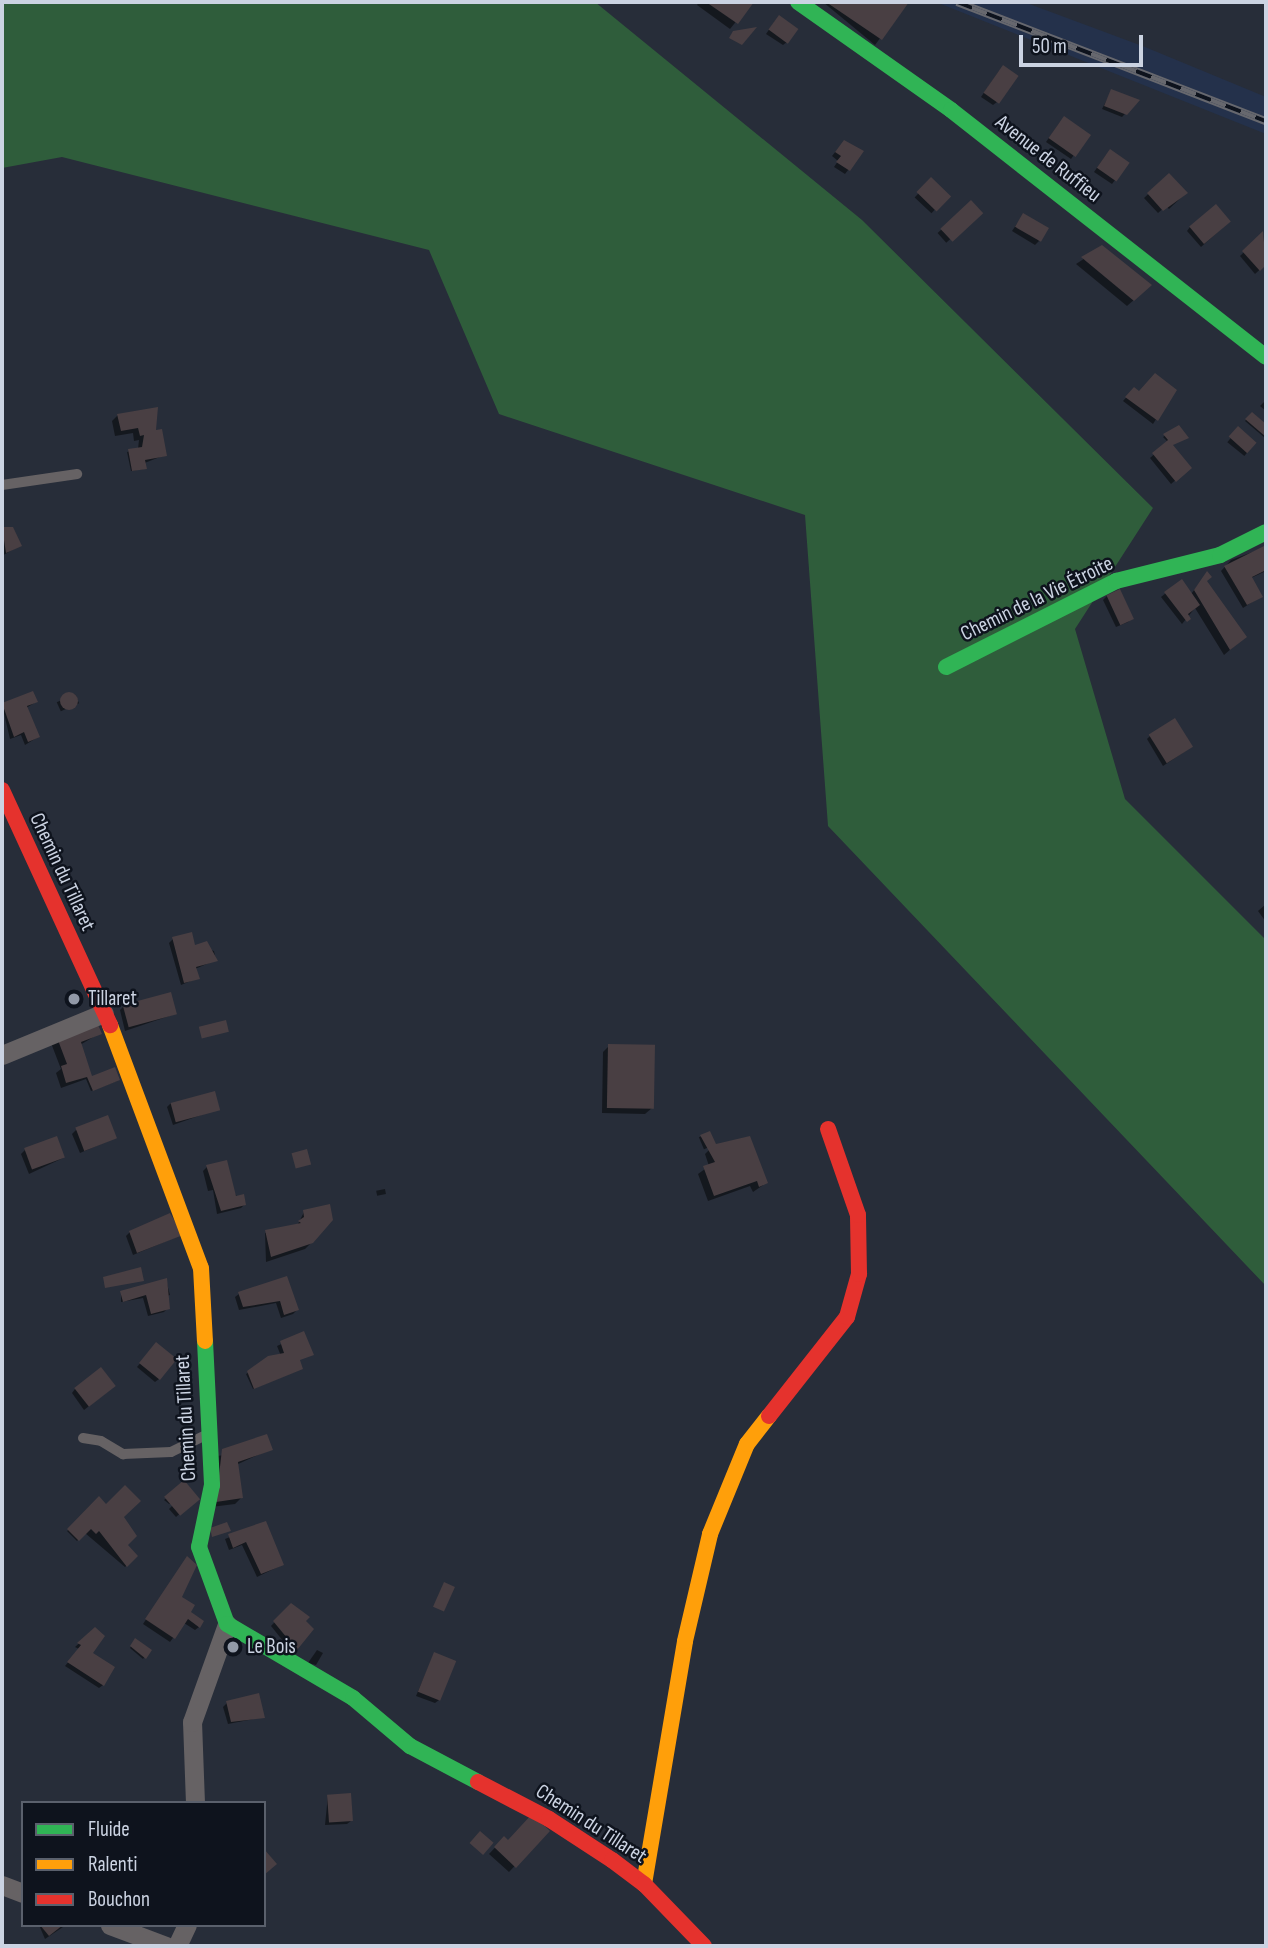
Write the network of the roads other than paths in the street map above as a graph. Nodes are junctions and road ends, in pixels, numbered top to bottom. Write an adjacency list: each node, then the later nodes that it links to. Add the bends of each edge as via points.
1 (798, 2): 2 (street, Avenue de Ruffieu, via 951,110)
2 (1266, 357)
3 (76, 474): 4 (lane)
4 (2, 485)
5 (1266, 532): 6 (street, Chemin de la Vie Étroite, via 1220,555 1115,582)
6 (946, 667)
7 (2, 790): 8 (street, Chemin du Tillaret)
8 (104, 1013): 9 (street); 11 (street, Chemin du Tillaret, via 201,1268)
9 (2, 1055)
10 (828, 1129): 15 (street, via 858,1214 859,1274 847,1317 747,1444 710,1534 685,1641)
11 (209, 1434): 12 (lane, via 171,1452 123,1454 101,1441); 13 (street, Chemin du Tillaret, via 212,1485 199,1548)
12 (83, 1438)
13 (227, 1625): 14 (street, via 192,1722); 15 (street, Chemin du Tillaret, via 353,1698 410,1746 549,1819)
14 (195, 1801)
15 (644, 1884): 22 (street, Chemin du Tillaret)
16 (2, 1885): 17 (street)
17 (21, 1892)
18 (115, 1927): 20 (street)
19 (186, 1927): 21 (street)
20 (166, 1946)
21 (177, 1946)
22 (704, 1946)

